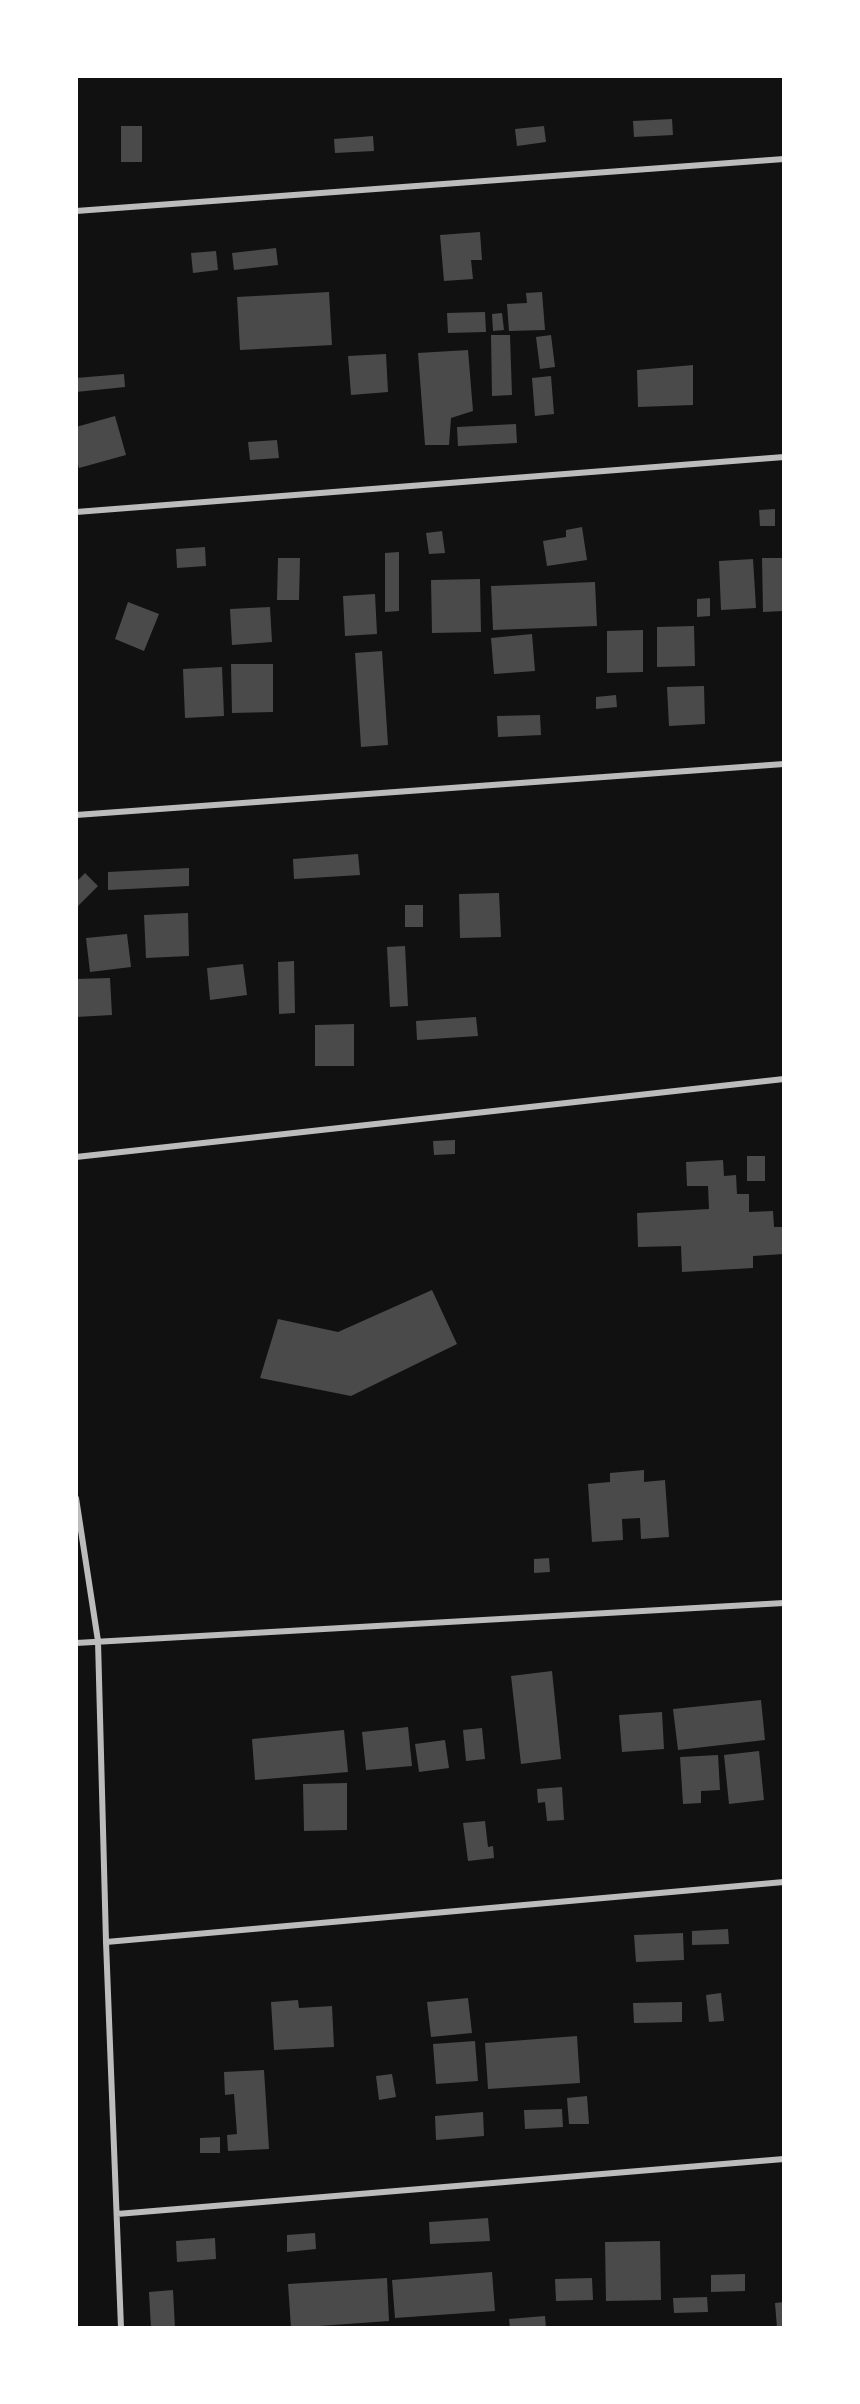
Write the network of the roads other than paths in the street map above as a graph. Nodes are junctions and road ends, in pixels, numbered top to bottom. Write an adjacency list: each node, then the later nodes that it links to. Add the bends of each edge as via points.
1 (783, 159): 2 (street)
2 (76, 212)
3 (783, 457): 4 (street)
4 (76, 512)
5 (783, 764): 6 (street)
6 (76, 814)
7 (783, 1079): 8 (street)
8 (76, 1157)
9 (76, 1498): 11 (street)
10 (783, 1603): 11 (street)
11 (98, 1641): 12 (street); 14 (street)
12 (76, 1643)
13 (783, 1882): 14 (street)
14 (106, 1942): 16 (street)
15 (783, 2159): 16 (street)
16 (117, 2214): 17 (street)
17 (122, 2328)

